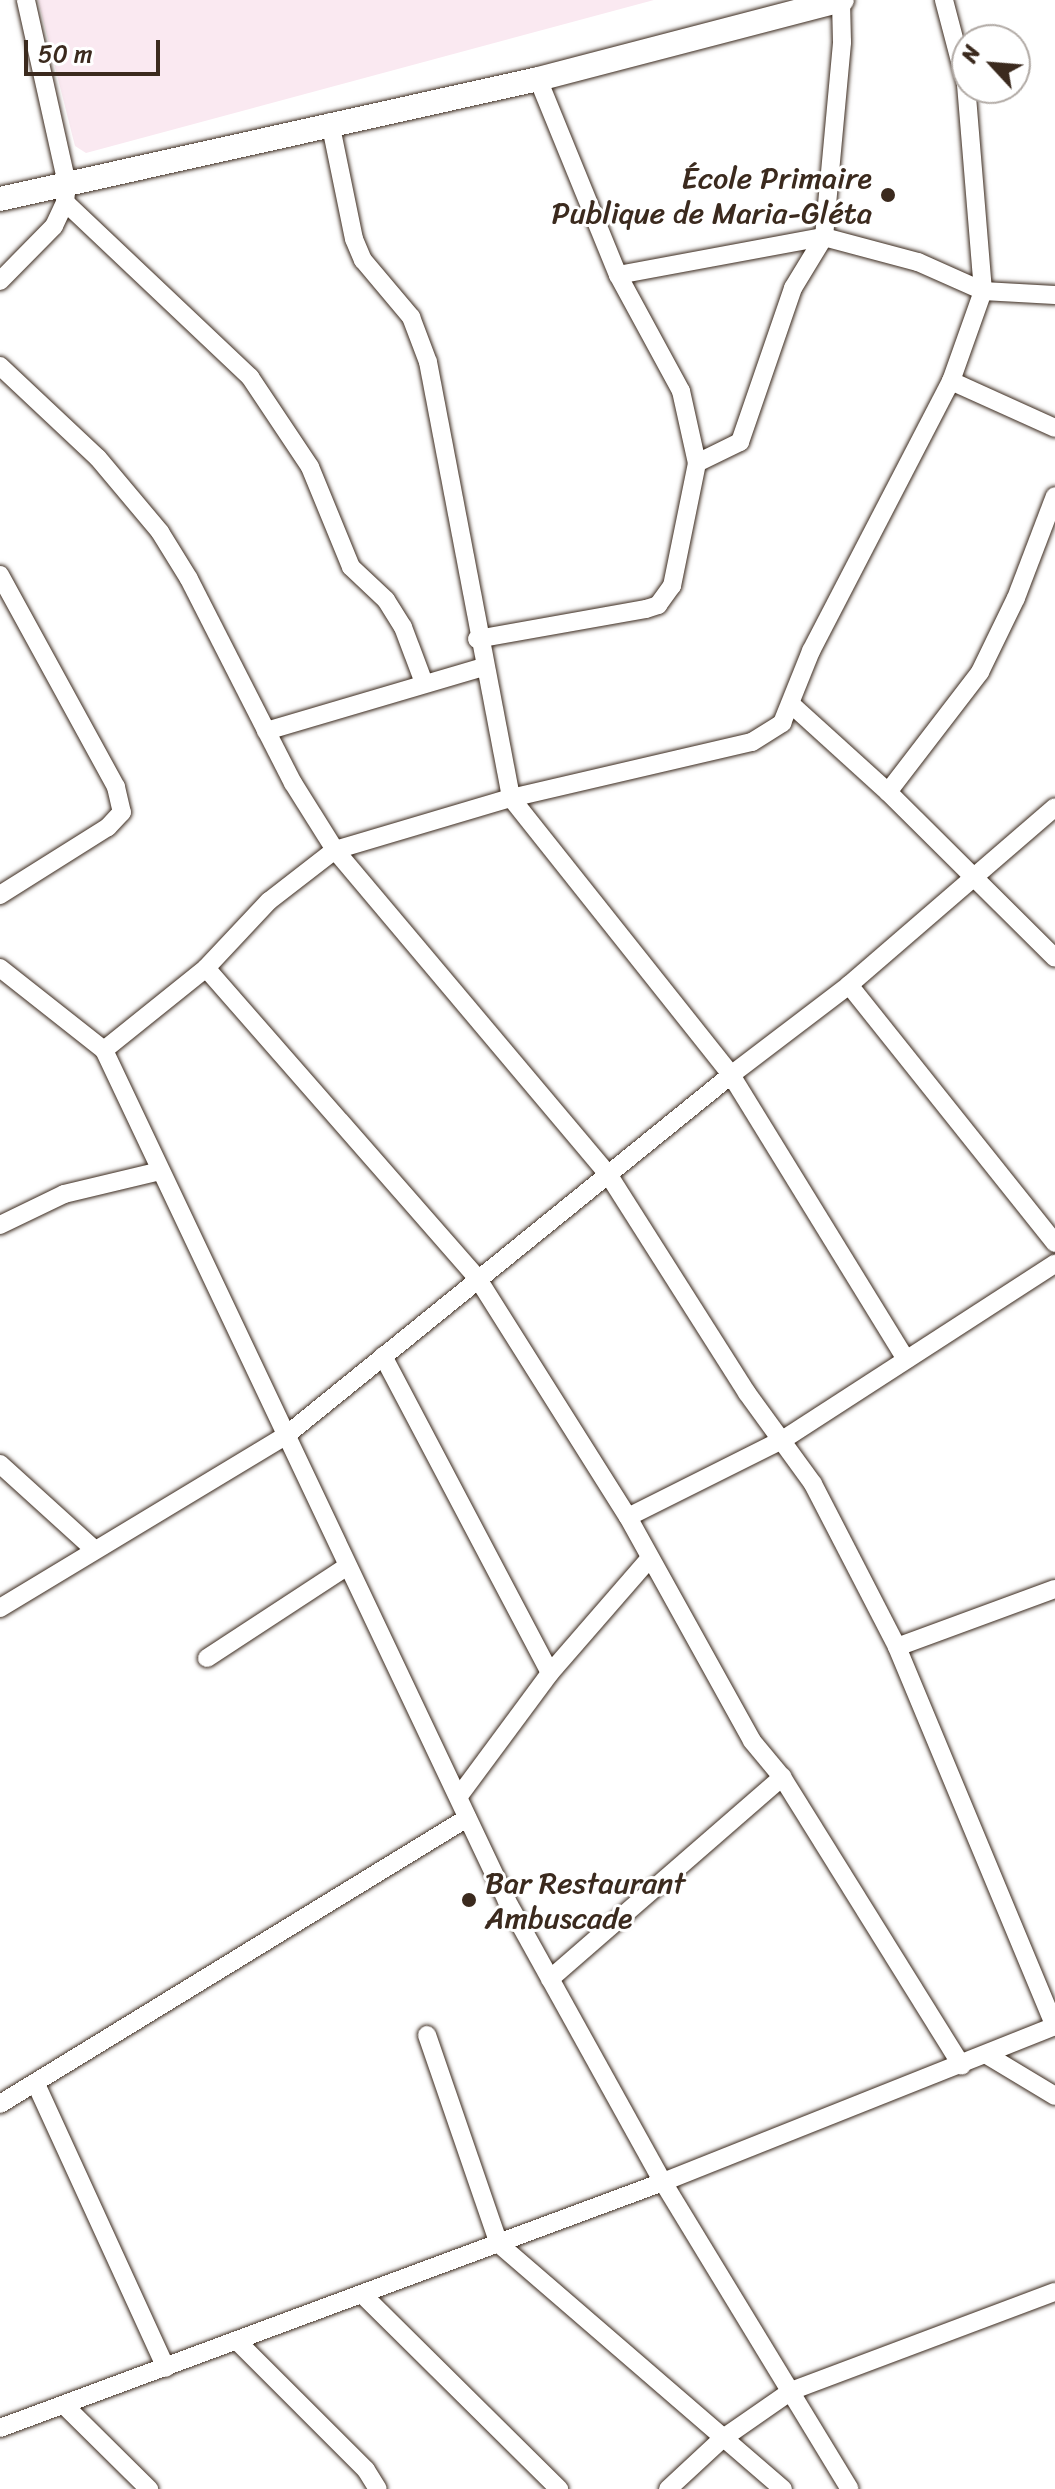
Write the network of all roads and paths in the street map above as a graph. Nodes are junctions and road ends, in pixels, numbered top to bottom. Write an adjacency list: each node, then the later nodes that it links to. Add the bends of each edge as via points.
1 (26, 0): 6 (street)
2 (841, 0): 4 (street); 8 (street, via 842,42)
3 (944, 0): 11 (street, via 966,84)
4 (538, 79): 5 (street); 9 (street)
5 (330, 122): 6 (street); 19 (street, via 354,239 363,260 411,317 425,350)
6 (66, 193): 7 (street); 10 (street, via 54,226); 21 (street, via 250,377 310,467 351,567 386,600 403,627)
7 (0, 199)
8 (824, 237): 9 (street); 11 (street, via 918,262); 16 (street, via 793,288 740,442)
9 (618, 275): 16 (street, via 681,391)
10 (0, 281)
11 (983, 291): 12 (street); 14 (street)
12 (1055, 295)
13 (0, 366): 23 (street, via 98,458 160,532)
14 (951, 381): 15 (street); 22 (street, via 811,651)
15 (1055, 428)
16 (697, 463): 19 (street, via 678,570 658,605)
17 (1055, 496): 24 (street, via 1028,570 980,672)
18 (0, 575): 29 (street, via 122,799 122,812 108,827)
19 (477, 639): 20 (street)
20 (483, 667): 21 (street); 25 (street)
21 (424, 683): 23 (street)
22 (793, 706): 24 (street); 25 (street, via 782,723 752,742)
23 (266, 731): 27 (street)
24 (888, 792): 28 (street)
25 (511, 798): 27 (street); 35 (street)
26 (1055, 807): 28 (street)
27 (335, 850): 32 (street, via 269,901); 37 (street)
28 (977, 879): 30 (street); 33 (street)
29 (0, 895)
30 (1055, 958)
31 (0, 968): 34 (street)
32 (206, 968): 34 (street); 41 (street)
33 (849, 985): 35 (street); 39 (street)
34 (104, 1050): 36 (street)
35 (731, 1075): 37 (street); 43 (street)
36 (160, 1171): 38 (street, via 64,1194); 44 (street)
37 (608, 1174): 41 (street); 45 (street, via 747,1393)
38 (0, 1225)
39 (1055, 1243)
40 (1055, 1264): 43 (street)
41 (478, 1279): 42 (street); 47 (street)
42 (383, 1356): 44 (street); 55 (street)
43 (906, 1360): 45 (street)
44 (284, 1437): 48 (street); 50 (street)
45 (784, 1439): 47 (street); 53 (street, via 849,1548)
46 (0, 1464): 48 (street)
47 (628, 1517): 49 (street)
48 (95, 1550): 52 (street)
49 (649, 1559): 55 (street); 56 (street, via 752,1741)
50 (346, 1567): 54 (street); 57 (street)
51 (1055, 1589): 53 (street)
52 (0, 1608)
53 (897, 1647): 60 (street)
54 (207, 1658)
55 (550, 1673): 57 (street)
56 (782, 1777): 59 (street); 63 (street)
57 (459, 1796): 58 (street)
58 (467, 1818): 59 (street); 64 (street)
59 (550, 1979): 67 (street)
60 (1055, 2026): 62 (street)
61 (427, 2035): 68 (street)
62 (987, 2055): 63 (street); 65 (street)
63 (962, 2066): 67 (street)
64 (36, 2084): 66 (street); 73 (street)
65 (1055, 2096)
66 (0, 2104)
67 (663, 2182): 68 (street); 74 (street)
68 (499, 2244): 70 (street); 77 (street)
69 (1047, 2294): 71 (street); 74 (street)
70 (363, 2295): 72 (street); 80 (street)
71 (1055, 2309)
72 (238, 2342): 73 (street); 79 (street, via 366,2470)
73 (166, 2368): 75 (street)
74 (791, 2391): 77 (street); 83 (street)
75 (64, 2405): 76 (street); 78 (street)
76 (0, 2428)
77 (722, 2439): 81 (street); 82 (street)
78 (149, 2489)
79 (378, 2489)
80 (559, 2489)
81 (668, 2489)
82 (783, 2489)
83 (850, 2489)

